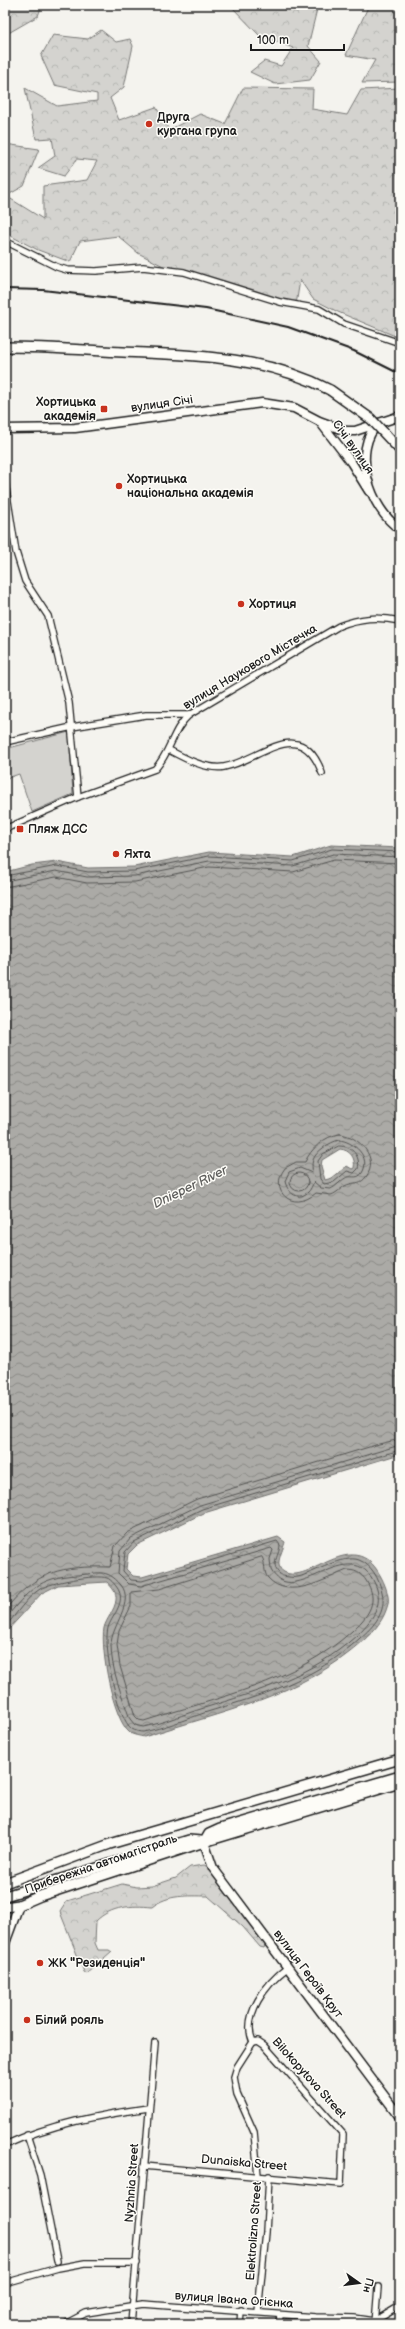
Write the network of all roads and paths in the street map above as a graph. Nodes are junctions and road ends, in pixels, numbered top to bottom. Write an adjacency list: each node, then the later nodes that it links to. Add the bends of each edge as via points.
1 (5, 241): 2 (street, via 67,270 96,271 143,267 184,272 280,302 320,309 344,324)
2 (400, 343)
3 (5, 347): 4 (main road)
4 (21, 347): 5 (main road); 10 (main road, bridge, via 206,355 244,360 283,370 330,390 371,419)
5 (5, 351)
6 (400, 416): 7 (main road, Січі вулиця)
7 (383, 420): 8 (main road, Січі вулиця, via 350,431); 12 (main road, via 372,430 365,446 366,468)
8 (319, 421): 9 (main road, вулиця Січі, via 294,408 262,403 75,428); 12 (main road, Січі вулиця, via 351,462)
9 (5, 429)
10 (400, 450)
11 (5, 482): 16 (street, via 16,552 24,581 48,616 69,703)
12 (377, 504): 13 (main road)
13 (400, 529)
14 (400, 621): 15 (street, вулиця Наукового Містечка, via 373,617 339,626)
15 (189, 715): 16 (street, via 146,716); 18 (street, вулиця Наукового Містечка, via 180,723)
16 (72, 727): 17 (street); 20 (street)
17 (5, 742)
18 (168, 750): 19 (street, via 187,760 224,767 264,750 299,743 309,752); 20 (street, вулиця Наукового Містечка, via 155,769)
19 (322, 773)
20 (78, 797): 21 (street, вулиця Наукового Містечка)
21 (5, 829)
22 (400, 1758): 26 (main road, via 110,1844)
23 (400, 1776): 25 (main road, Прибережна автомагістраль, via 220,1829 209,1834)
24 (400, 1783): 25 (main road, Прибережна автомагістраль)
25 (204, 1842): 27 (main road, Прибережна автомагістраль, via 189,1840); 29 (main road, Прибережна автомагістраль); 32 (main road, вулиця Героїв Крут, via 213,1868)
26 (5, 1883)
27 (22, 1890): 28 (main road, Прибережна автомагістраль); 29 (main road)
28 (5, 1896)
29 (19, 1905): 30 (main road, Прибережна автомагістраль); 31 (main road)
30 (5, 1907)
31 (5, 1943)
32 (287, 1968): 33 (street, via 270,1983 260,1999 251,2022 250,2032); 36 (main road, вулиця Героїв Крут)
33 (254, 2042): 40 (street, Elektrolizna Street, via 237,2067 234,2077 237,2094 254,2132); 42 (street, Bilokopytova Street, via 258,2041 264,2045 343,2134)
34 (155, 2043): 35 (street, Nyzhnia Street)
35 (148, 2108): 37 (street, via 93,2116); 39 (street, Nyzhnia Street)
36 (400, 2117)
37 (27, 2134): 38 (street); 43 (street, via 40,2175)
38 (5, 2145)
39 (144, 2166): 40 (street, Dunaiska Street); 44 (street, Nyzhnia Street)
40 (258, 2176): 41 (street, Dunaiska Street)
41 (269, 2176): 42 (street, Dunaiska Street); 50 (street, Elektrolizna Street)
42 (342, 2184)
43 (57, 2261)
44 (137, 2263): 45 (street, via 85,2263); 47 (street, Nyzhnia Street)
45 (5, 2283)
46 (378, 2287): 52 (street)
47 (133, 2305): 49 (street, вулиця Івана Огієнка); 53 (street, вулиця Івана Огієнка, via 86,2313); 54 (street, Nyzhnia Street)
48 (400, 2306): 52 (street)
49 (241, 2310): 50 (street, вулиця Івана Огієнка); 55 (street)
50 (258, 2312): 51 (street, вулиця Івана Огієнка)
51 (280, 2315): 52 (street, вулиця Івана Огієнка, via 354,2318); 56 (street)
52 (375, 2323)
53 (65, 2324)
54 (131, 2324)
55 (240, 2324)
56 (279, 2324)

